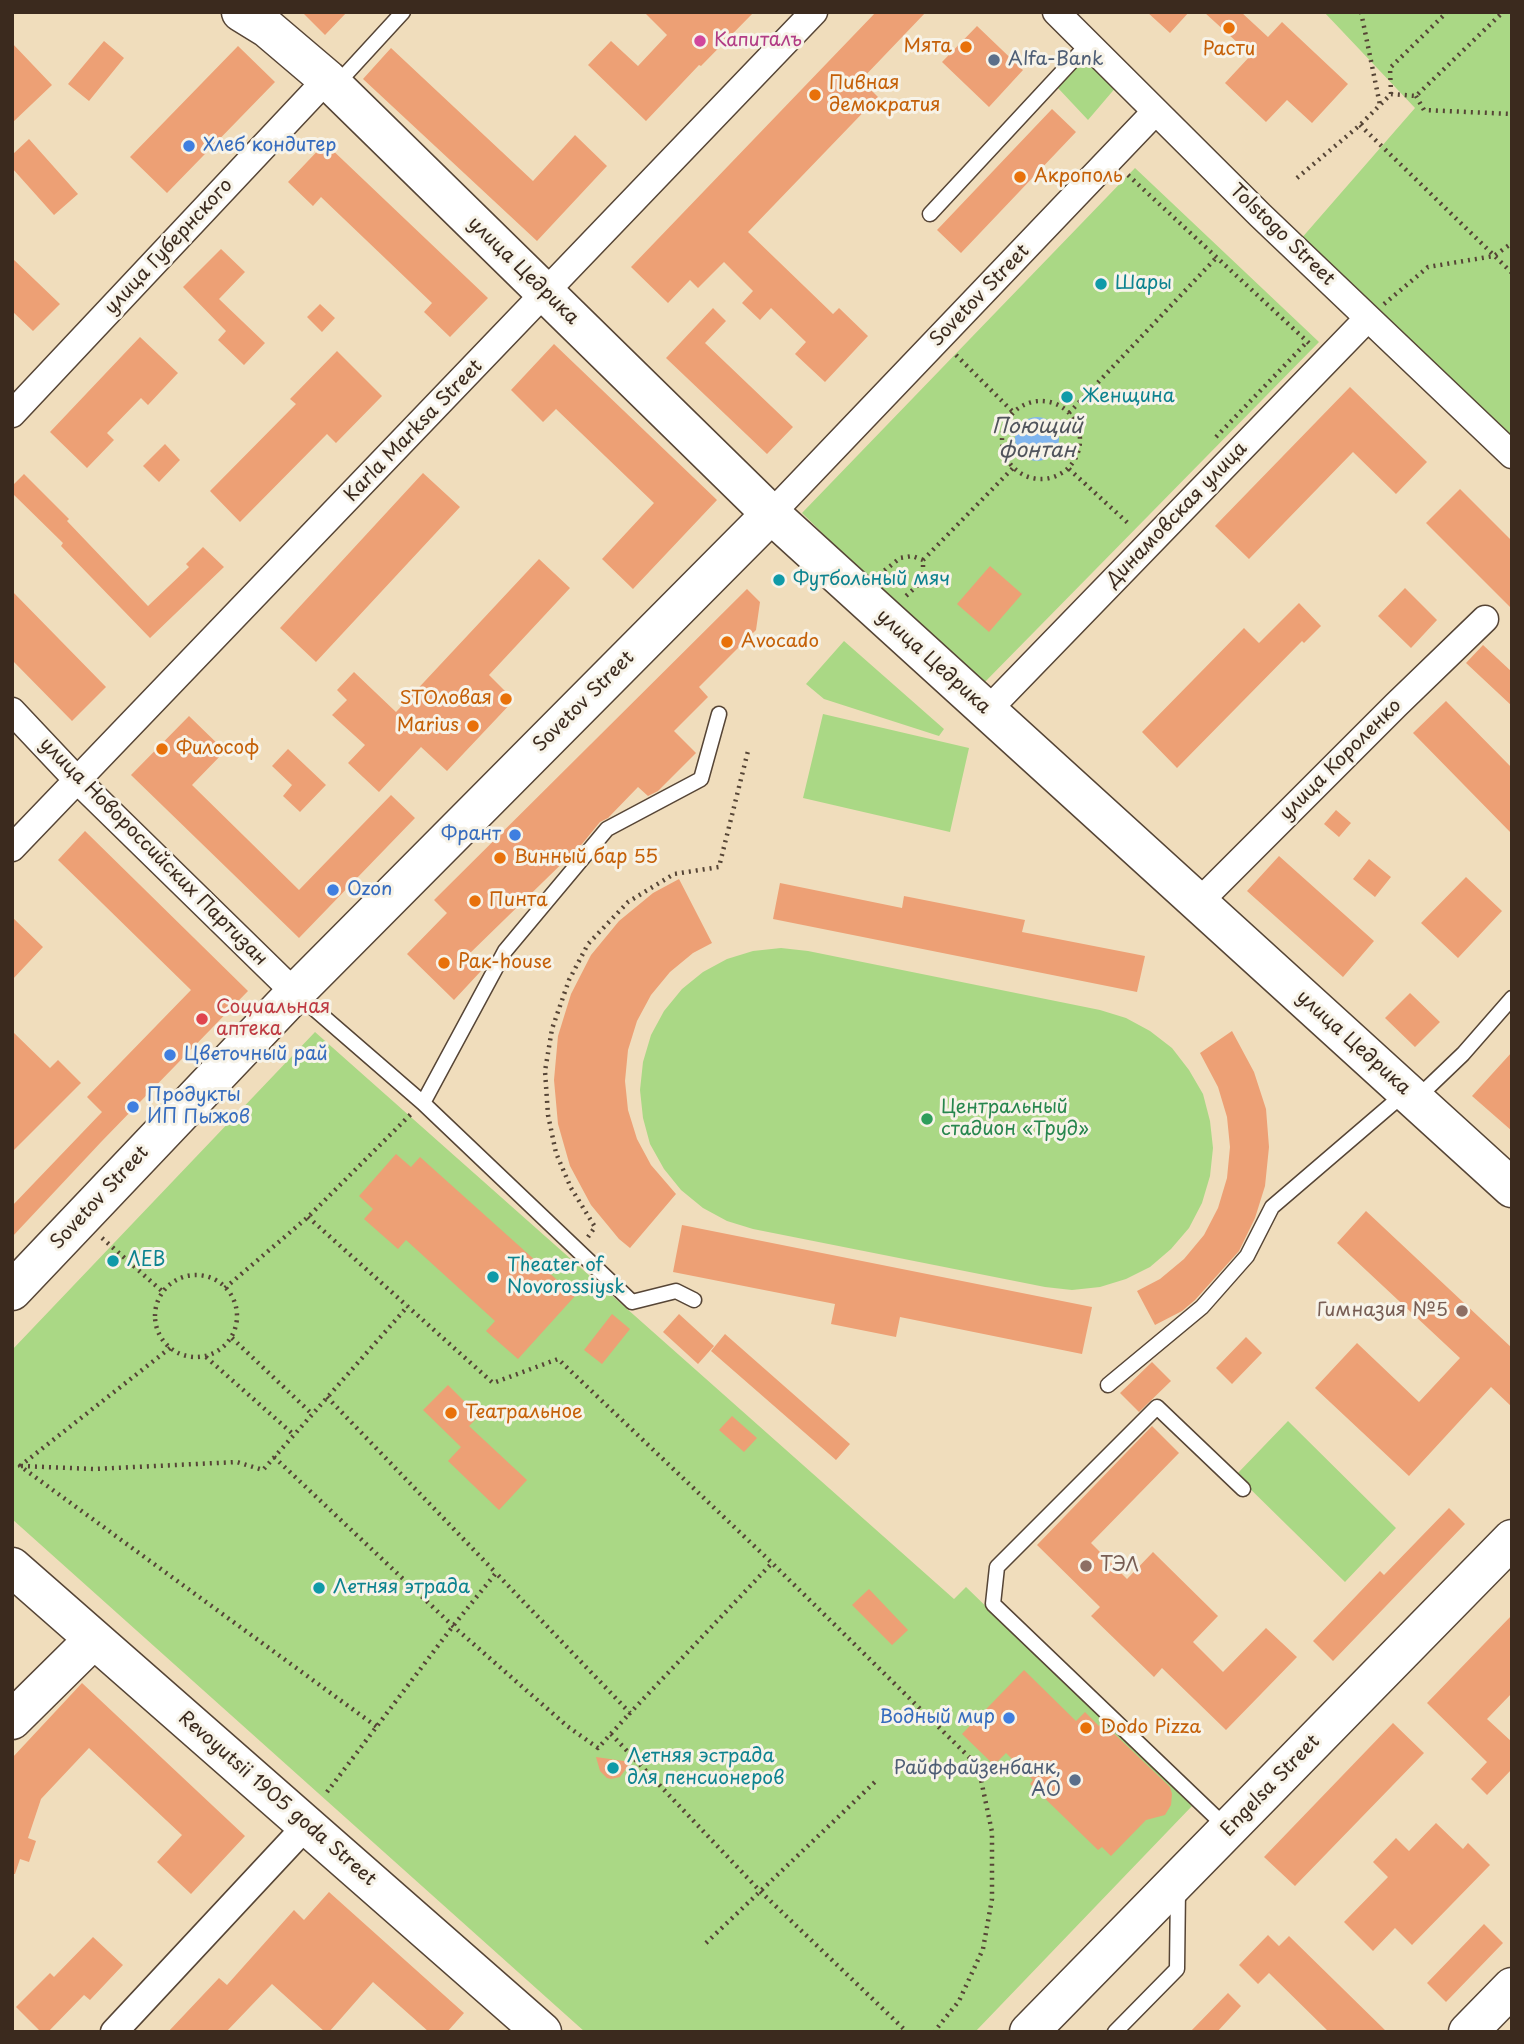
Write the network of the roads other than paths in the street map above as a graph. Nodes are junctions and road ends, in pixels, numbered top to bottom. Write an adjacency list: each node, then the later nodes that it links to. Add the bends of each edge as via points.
1 (241, 12): 6 (street, улица Цедрика)
2 (403, 12): 6 (lane)
3 (814, 12): 9 (street, Karla Marksa Street)
4 (1056, 12): 5 (street, Tolstogo Street)
5 (1088, 44): 7 (street, Tolstogo Street); 8 (lane)
6 (330, 83): 9 (street, улица Цедрика); 11 (street, улица Губернского)
7 (1155, 112): 10 (street, Tolstogo Street); 13 (street, Sovetov Street)
8 (930, 214)
9 (546, 293): 13 (street, улица Цедрика); 18 (street, Karla Marksa Street)
10 (1368, 318): 12 (street, Tolstogo Street); 16 (street, Динамовская улица)
11 (12, 414)
12 (1512, 455)
13 (771, 514): 16 (street, улица Цедрика); 21 (street, Sovetov Street)
14 (1485, 619): 20 (street, улица Короленко)
15 (12, 710): 18 (street, улица Новороссийских Партизан)
16 (987, 711): 20 (street, улица Цедрика)
17 (719, 714): 24 (lane, via 701,779 607,829 505,951)
18 (78, 781): 19 (street, Karla Marksa Street); 21 (street, улица Новороссийских Партизан)
19 (12, 848)
20 (1198, 902): 23 (street, улица Цедрика)
21 (295, 993): 24 (lane); 26 (street, Sovetov Street)
22 (1512, 998): 23 (lane, via 1463,1054)
23 (1411, 1096): 25 (street, улица Цедрика); 28 (lane, via 1272,1207 1247,1256 1202,1307)
24 (423, 1103): 27 (lane, via 632,1302 676,1291)
25 (1512, 1188)
26 (12, 1291)
27 (694, 1300)
28 (1108, 1385)
29 (1243, 1489): 35 (lane, via 1157,1407 997,1567 993,1604)
30 (1512, 1539): 35 (street, Engelsa Street)
31 (12, 1567): 32 (street, Revoyutsii 1905 goda Street)
32 (94, 1639): 33 (street); 34 (street, Revoyutsii 1905 goda Street)
33 (12, 1720)
34 (307, 1825): 38 (street); 39 (street, Revoyutsii 1905 goda Street)
35 (1228, 1829): 36 (street, Engelsa Street)
36 (1178, 1879): 40 (street, Engelsa Street); 41 (lane, via 1177,1969)
37 (1512, 1987): 42 (street)
38 (114, 2032)
39 (542, 2032)
40 (1029, 2032)
41 (1115, 2032)
42 (1468, 2032)

